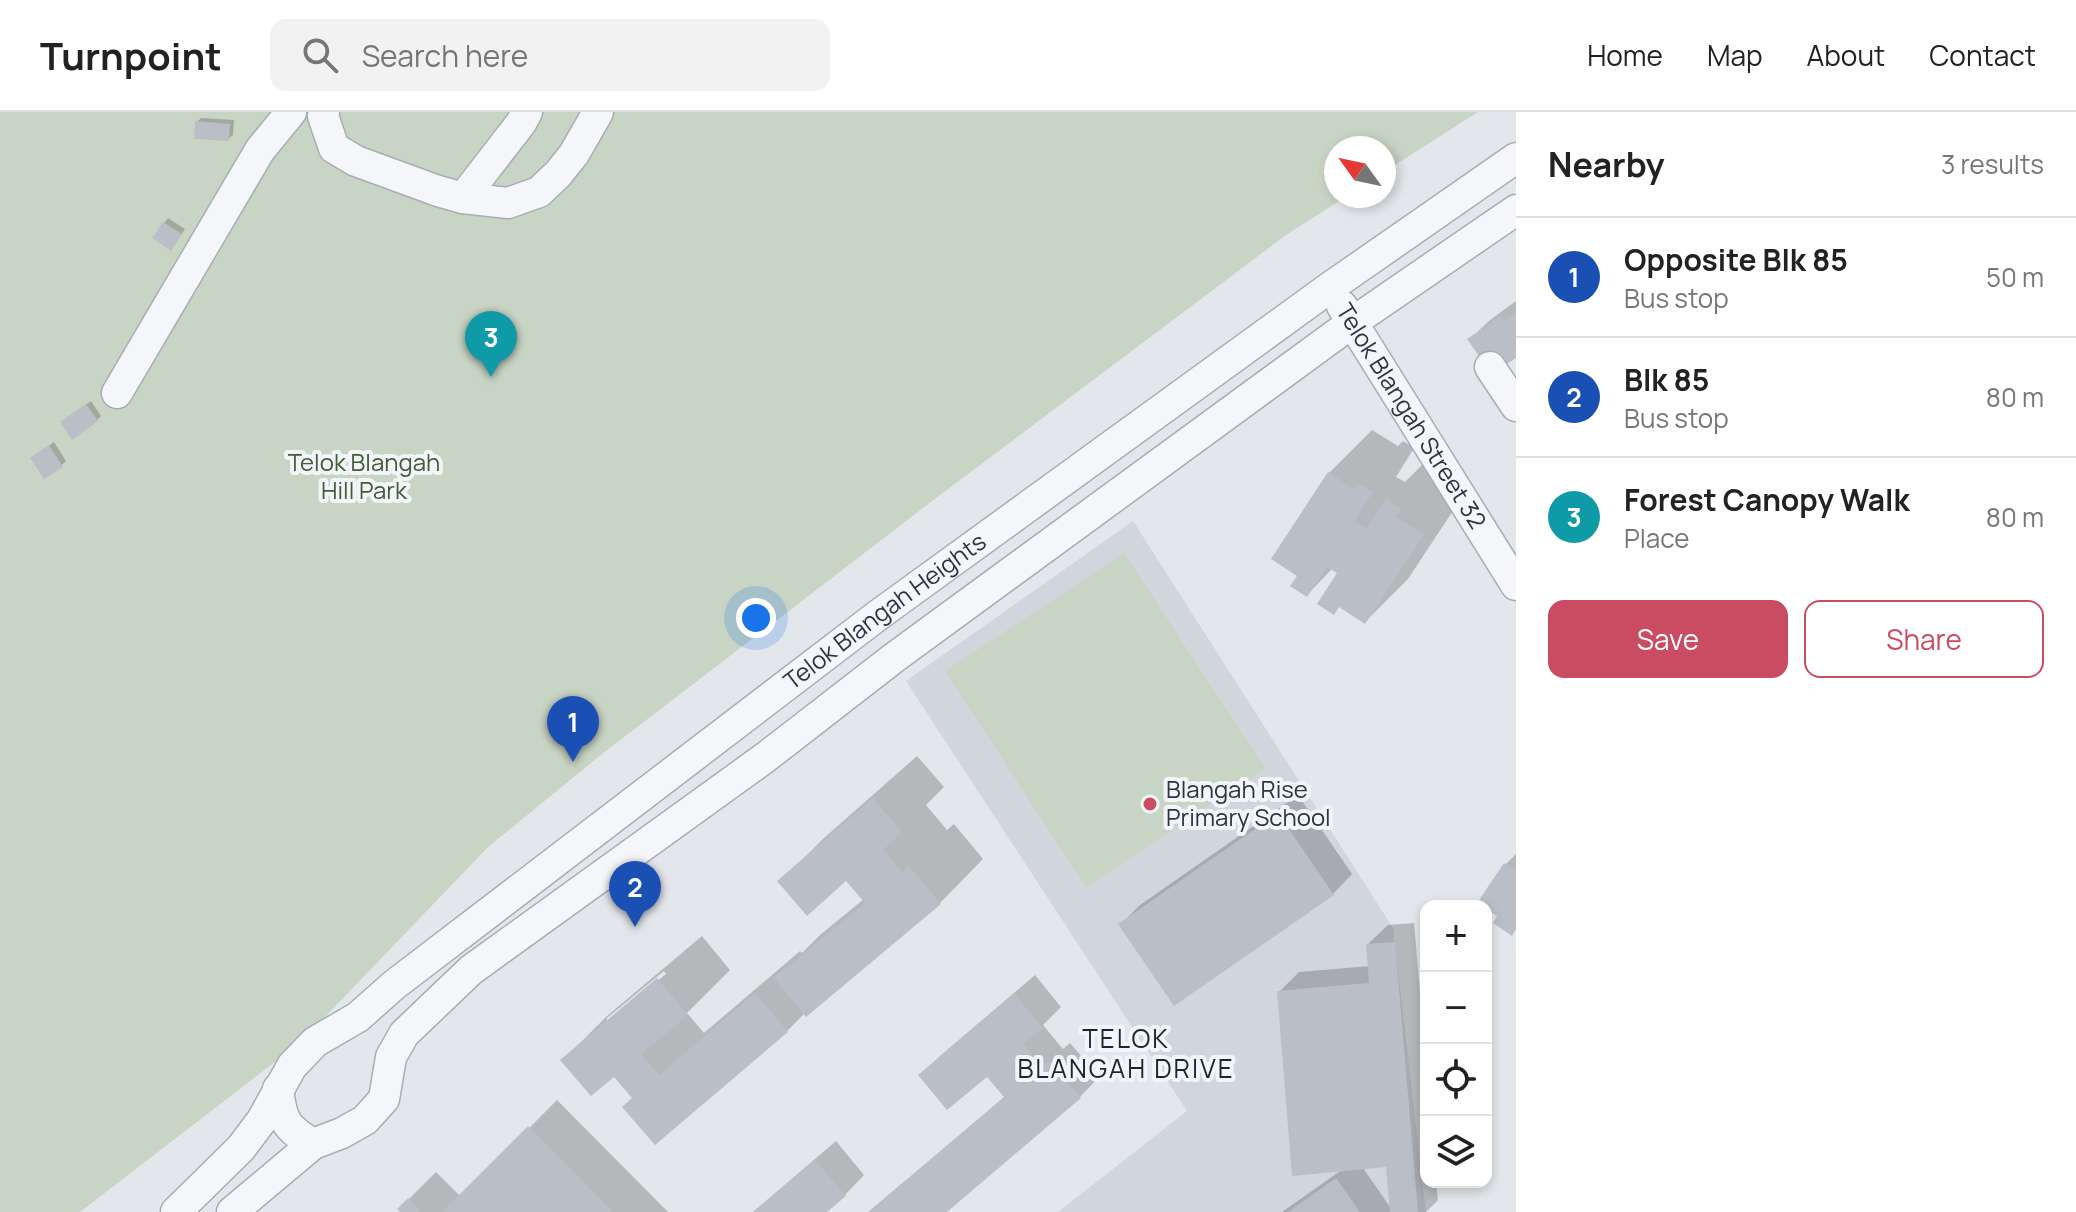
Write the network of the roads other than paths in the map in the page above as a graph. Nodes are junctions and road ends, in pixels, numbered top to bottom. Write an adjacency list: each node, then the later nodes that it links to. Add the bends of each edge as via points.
1 (291, 112): 11 (street, via 260,150)
2 (527, 112): 6 (street)
3 (598, 112): 6 (street, via 574,154 539,192 508,203)
4 (320, 113): 6 (street, via 334,148 356,161)
5 (1516, 158): 8 (street, Telok Blangah Heights)
6 (463, 198)
7 (1516, 210): 9 (street, Telok Blangah Heights)
8 (1329, 288): 9 (street, Telok Blangah Street 32); 14 (street, Telok Blangah Heights, via 877,616 358,1017 315,1042)
9 (1353, 322): 13 (street, Telok Blangah Street 32); 15 (street, Telok Blangah Heights, via 471,970 404,1034 391,1057 384,1099 365,1120)
10 (1490, 367): 12 (street)
11 (117, 393)
12 (1516, 406)
13 (1516, 585)
14 (278, 1089): 15 (street, via 282,1116); 16 (street, Telok Blangah Heights, via 241,1148)
15 (313, 1144): 17 (street, Telok Blangah Heights)
16 (176, 1212)
17 (232, 1212)

